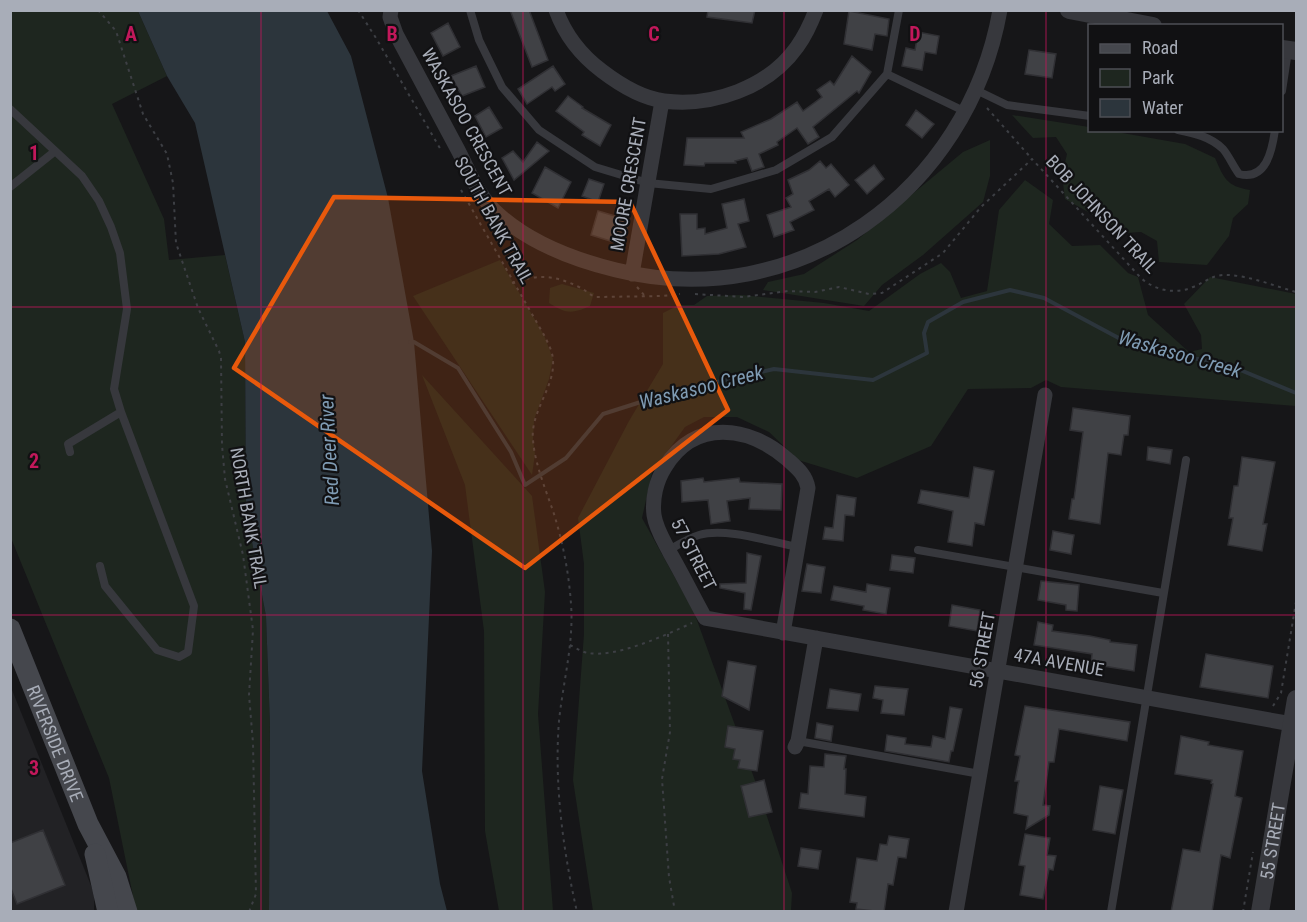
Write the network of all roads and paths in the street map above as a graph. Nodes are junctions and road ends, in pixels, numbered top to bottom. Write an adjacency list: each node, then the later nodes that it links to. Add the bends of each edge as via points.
1 (98, 10): 57 (path, NORTH BANK TRAIL, via 116,31 143,114 167,154 173,183 176,243 198,308 221,358 225,479 243,555 253,630 249,695 254,743 256,894)
2 (358, 10): 22 (path, SOUTH BANK TRAIL)
3 (391, 10): 27 (street, WASKASOO CRESCENT, via 396,34 478,189 498,214 566,255)
4 (470, 10): 24 (lane, via 479,40 502,87 539,130 595,167)
5 (556, 10): 15 (street, MOORE CRESCENT, via 566,32 591,63 626,87)
6 (816, 10): 15 (street, MOORE CRESCENT, via 797,47 753,85 712,99)
7 (899, 10): 12 (lane)
8 (1000, 10): 14 (street, WASKASOO CRESCENT, via 991,53)
9 (1069, 10): 10 (street)
10 (1142, 24)
11 (1289, 50): 13 (lane)
12 (887, 74): 17 (lane); 24 (lane, via 832,137 776,170 711,189)
13 (1283, 81)
14 (975, 93): 17 (street, WASKASOO CRESCENT); 18 (lane, via 1007,105); 23 (path)
15 (662, 101): 24 (street, MOORE CRESCENT)
16 (10, 109): 21 (lane)
17 (965, 112): 27 (street, WASKASOO CRESCENT, via 932,164 908,190 858,230 828,246 790,262 722,277)
18 (1088, 116)
19 (1188, 132): 20 (lane, via 1223,149 1239,174 1246,175 1263,169)
20 (1275, 132)
21 (54, 152): 25 (lane); 31 (lane, via 82,177 99,201 120,253 127,309 114,389)
22 (442, 154)
23 (1032, 159): 28 (path, BOB JOHNSON TRAIL, via 981,207 943,253 882,293 839,287 743,297 686,293 601,297 549,277 536,276); 29 (path, BOB JOHNSON TRAIL, via 1150,286 1187,289 1214,276 1229,275)
24 (648, 183): 27 (street, MOORE CRESCENT)
25 (10, 187)
26 (460, 188): 28 (path, SOUTH BANK TRAIL)
27 (632, 274)
28 (512, 283): 46 (path, SOUTH BANK TRAIL, via 544,335 553,359 534,420 533,439 567,570)
29 (1296, 292)
30 (1045, 396): 38 (street, 56 STREET)
31 (121, 412): 32 (lane, via 68,444); 37 (lane, via 194,606 188,652 179,657 158,650 105,586)
32 (70, 452)
33 (1186, 460): 39 (lane)
34 (798, 547): 35 (lane, via 714,533 696,535); 35 (street, 57 STREET, via 808,488 805,476 765,443 726,432 692,440 663,469 655,491 654,514); 43 (street, 57 STREET)
35 (669, 550): 41 (street, 57 STREET)
36 (918, 550): 38 (lane)
37 (100, 566)
38 (1016, 566): 39 (lane); 47 (street, 56 STREET)
39 (1163, 593): 48 (lane)
40 (1296, 603): 50 (path, via 1281,693)
41 (705, 618): 43 (street, 57 STREET); 44 (path)
42 (10, 629): 54 (main road, RIVERSIDE DRIVE)
43 (783, 633): 45 (street, 47A AVENUE)
44 (668, 634): 46 (path, via 610,654 587,653); 59 (path, via 670,732 662,779)
45 (816, 638): 47 (street, 47A AVENUE); 52 (street)
46 (570, 645): 58 (path, via 559,723 559,790 566,860)
47 (998, 671): 48 (street, 47A AVENUE); 53 (street, 56 STREET)
48 (1146, 698): 51 (street, 47A AVENUE); 61 (lane)
49 (1296, 699): 51 (street, 55 STREET)
50 (1274, 708)
51 (1292, 724): 62 (street, 55 STREET)
52 (796, 744): 53 (lane)
53 (980, 774): 60 (street, 56 STREET)
54 (88, 824): 55 (main road, RIVERSIDE DRIVE); 56 (main road, RIVERSIDE DRIVE, via 116,877)
55 (108, 912)
56 (127, 912)
57 (249, 912)
58 (577, 912)
59 (673, 912)
60 (956, 912)
61 (1111, 912)
62 (1260, 912)

